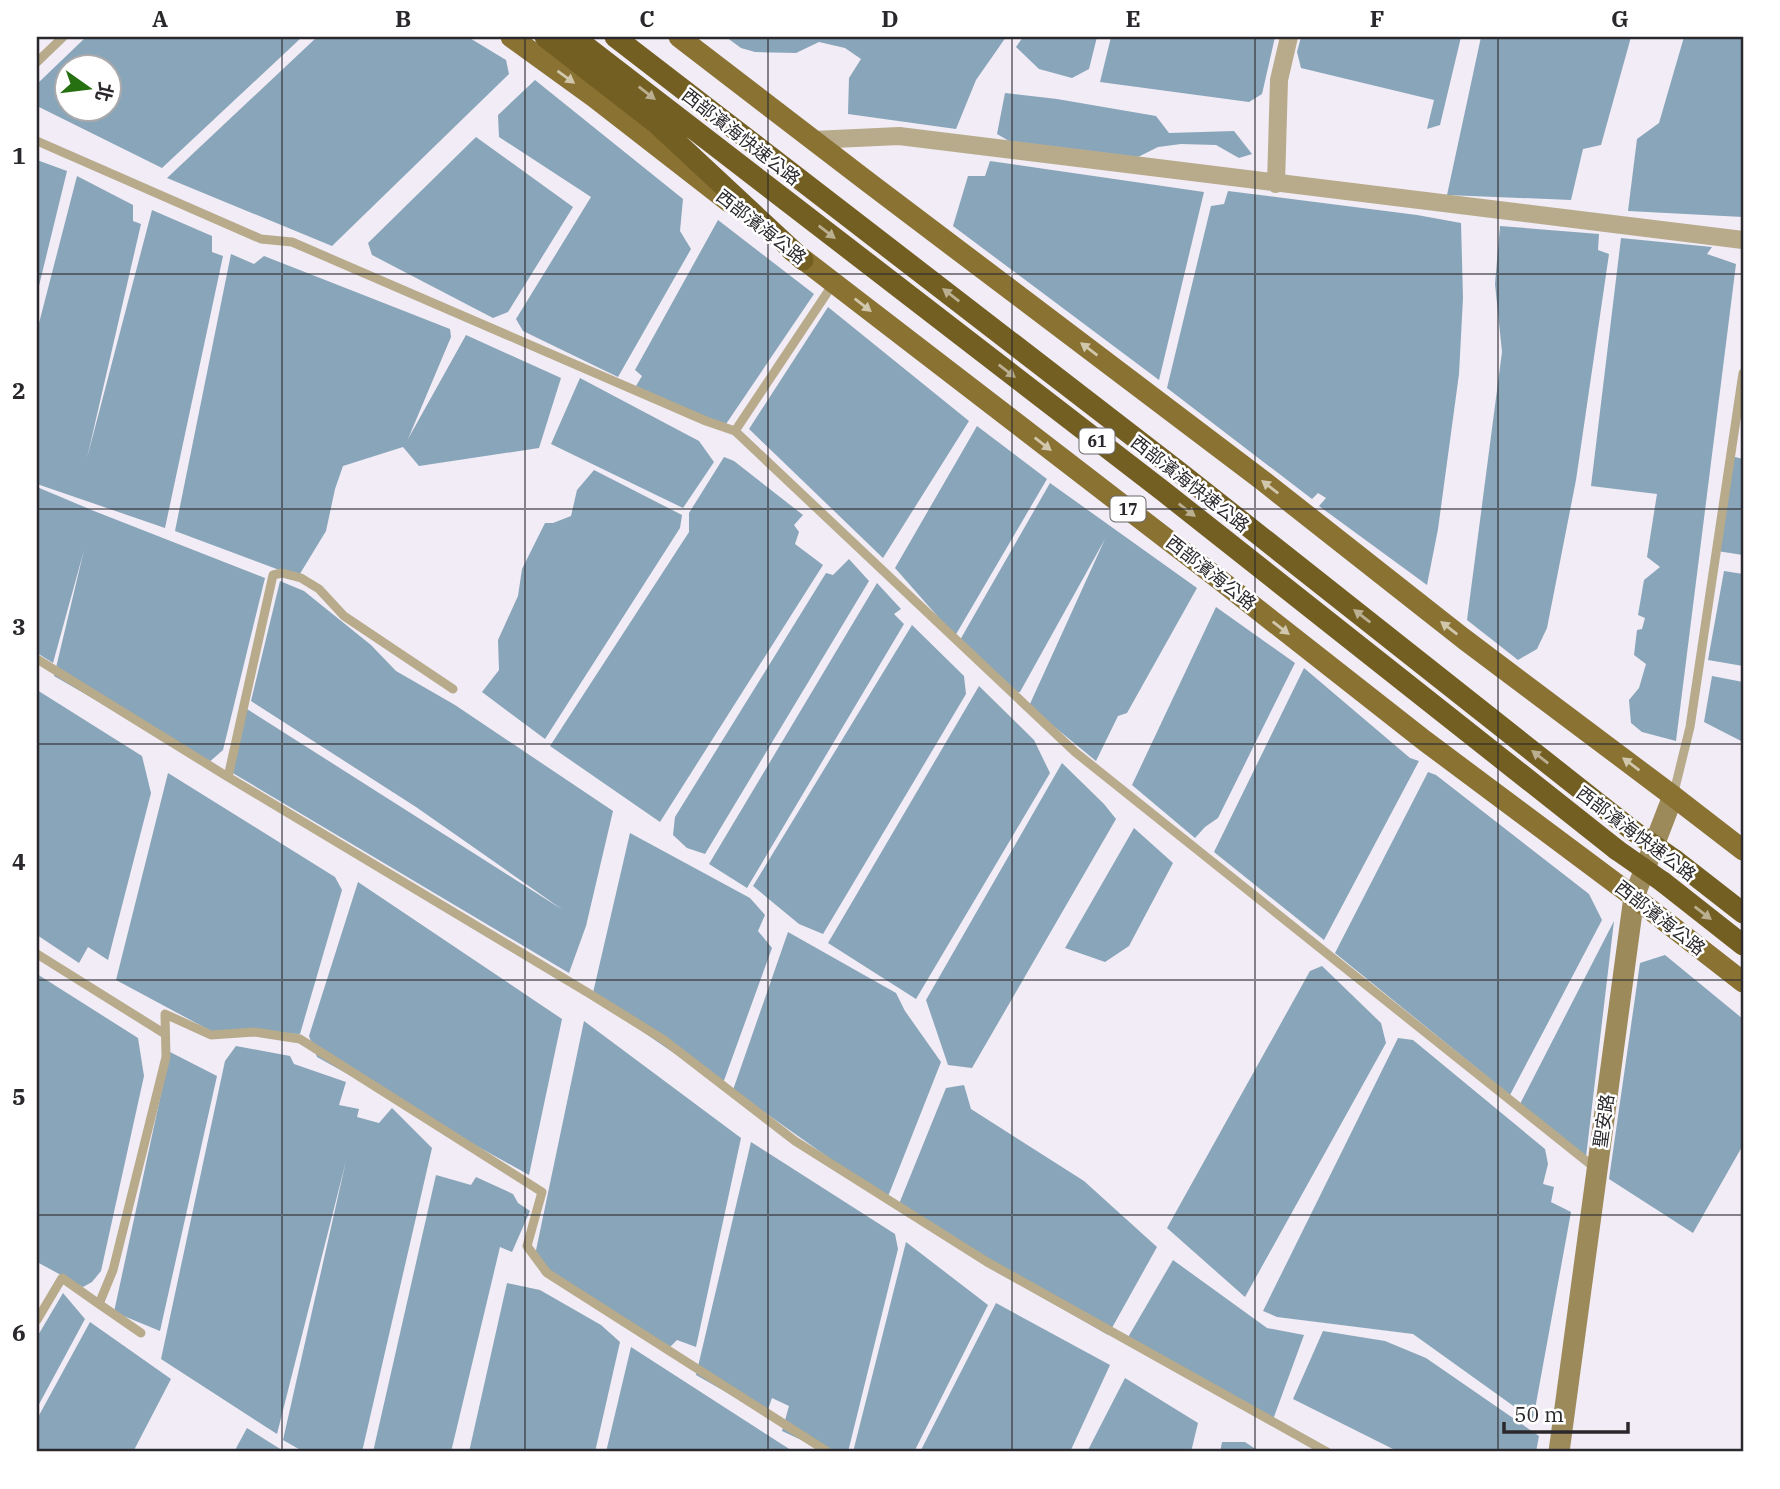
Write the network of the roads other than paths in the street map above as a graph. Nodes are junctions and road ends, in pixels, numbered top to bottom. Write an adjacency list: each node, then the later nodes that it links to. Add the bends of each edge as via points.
1 (63, 37): 8 (lane)
2 (511, 37): 13 (main road, 西部濱海公路 / 17, one-way to 13)
3 (545, 37): 13 (highway, via 657,124)
4 (573, 37): 24 (highway, 西部濱海快速公路 / 61, one-way to 24, bridge)
5 (615, 37): 23 (highway, 西部濱海快速公路 / 61, one-way to 5, bridge)
6 (679, 37): 9 (main road)
7 (1289, 37): 11 (street, via 1279,80)
8 (37, 62)
9 (813, 140): 11 (street, via 899,136); 20 (main road, one-way to 9)
10 (37, 141): 16 (lane, via 261,239 292,242)
11 (1276, 184): 12 (street)
12 (1743, 240)
13 (803, 260): 14 (main road, 西部濱海公路 / 17)
14 (834, 282): 16 (lane); 22 (main road, 西部濱海公路 / 17, one-way to 22, via 1425,741)
15 (1743, 373): 20 (lane, via 1690,727)
16 (735, 431): 28 (lane, via 1075,752)
17 (37, 659): 19 (lane)
18 (453, 689): 19 (lane, via 344,616 301,578 272,575)
19 (228, 777): 33 (lane, via 664,1040 795,1141 988,1262)
20 (1673, 796): 21 (main road); 22 (street, 聖安路)
21 (1743, 850)
22 (1634, 897): 26 (main road, 西部濱海公路 / 17); 28 (street, 聖安路)
23 (1743, 913)
24 (1743, 944)
25 (37, 954): 27 (lane)
26 (1743, 982)
27 (165, 1034): 29 (lane, via 166,1057 113,1270); 32 (lane, via 165,1014 211,1035 254,1031 300,1039 333,1059 542,1192 527,1246 547,1273)
28 (1598, 1170): 34 (street, 聖安路)
29 (99, 1304): 30 (lane, via 62,1278); 31 (lane)
30 (37, 1320)
31 (141, 1332)
32 (828, 1452)
33 (1327, 1452)
34 (1559, 1452)

